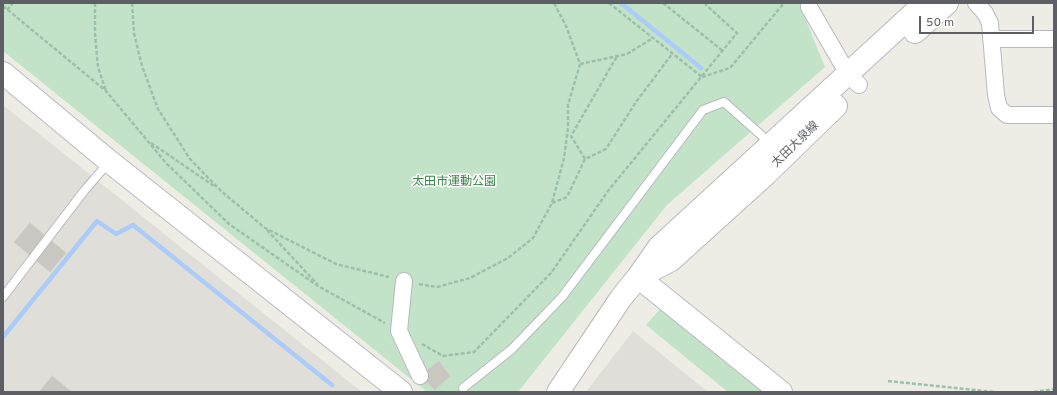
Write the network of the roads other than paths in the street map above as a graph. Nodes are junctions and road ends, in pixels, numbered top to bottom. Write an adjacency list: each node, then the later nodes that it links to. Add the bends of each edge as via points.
1 (808, 3): 8 (street)
2 (925, 3): 8 (main road, 太田大泉線)
3 (947, 3): 8 (main road, 太田大泉線)
4 (976, 3): 5 (street, via 990,23)
5 (991, 39): 6 (street); 9 (street, via 999,108 1007,115)
6 (1054, 40)
7 (3, 73): 11 (main road)
8 (854, 79): 10 (main road, 太田大泉線)
9 (1054, 115)
10 (778, 149): 12 (main road, 太田大泉線, via 659,247); 16 (lane, via 724,102 703,110 562,297 512,349)
11 (110, 162): 14 (lane, via 84,191); 17 (main road)
12 (638, 277): 18 (main road, 太田大泉線); 19 (main road)
13 (404, 281): 15 (street, via 399,331)
14 (3, 297)
15 (420, 376)
16 (463, 388)
17 (401, 392)
18 (558, 392)
19 (781, 392)

